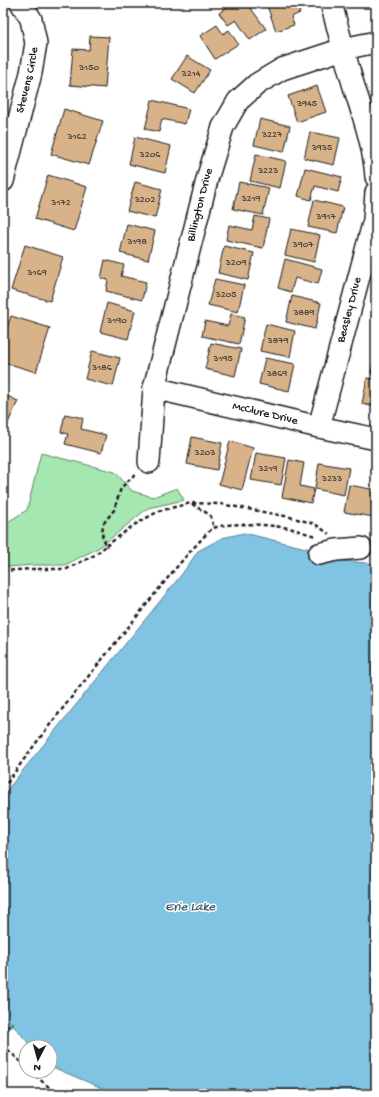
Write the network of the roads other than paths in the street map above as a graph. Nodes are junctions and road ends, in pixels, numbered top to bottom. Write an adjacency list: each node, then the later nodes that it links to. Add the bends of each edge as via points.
1 (21, 3): 6 (street, Stevens Circle, via 31,19 36,43 31,73)
2 (331, 3): 4 (street)
3 (376, 42): 4 (street, Billington Drive)
4 (343, 50): 5 (street, via 370,138); 9 (street, Billington Drive, via 282,69 257,84 238,101 223,127 206,183)
5 (376, 177)
6 (3, 181)
7 (376, 192): 8 (street, Beasley Drive)
8 (372, 248): 10 (street, Beasley Drive)
9 (154, 388): 10 (street, McClure Drive); 12 (street, Billington Drive)
10 (320, 427): 11 (street, McClure Drive)
11 (376, 439)
12 (149, 462)
13 (319, 546): 14 (street, via 336,550)
14 (361, 548)

